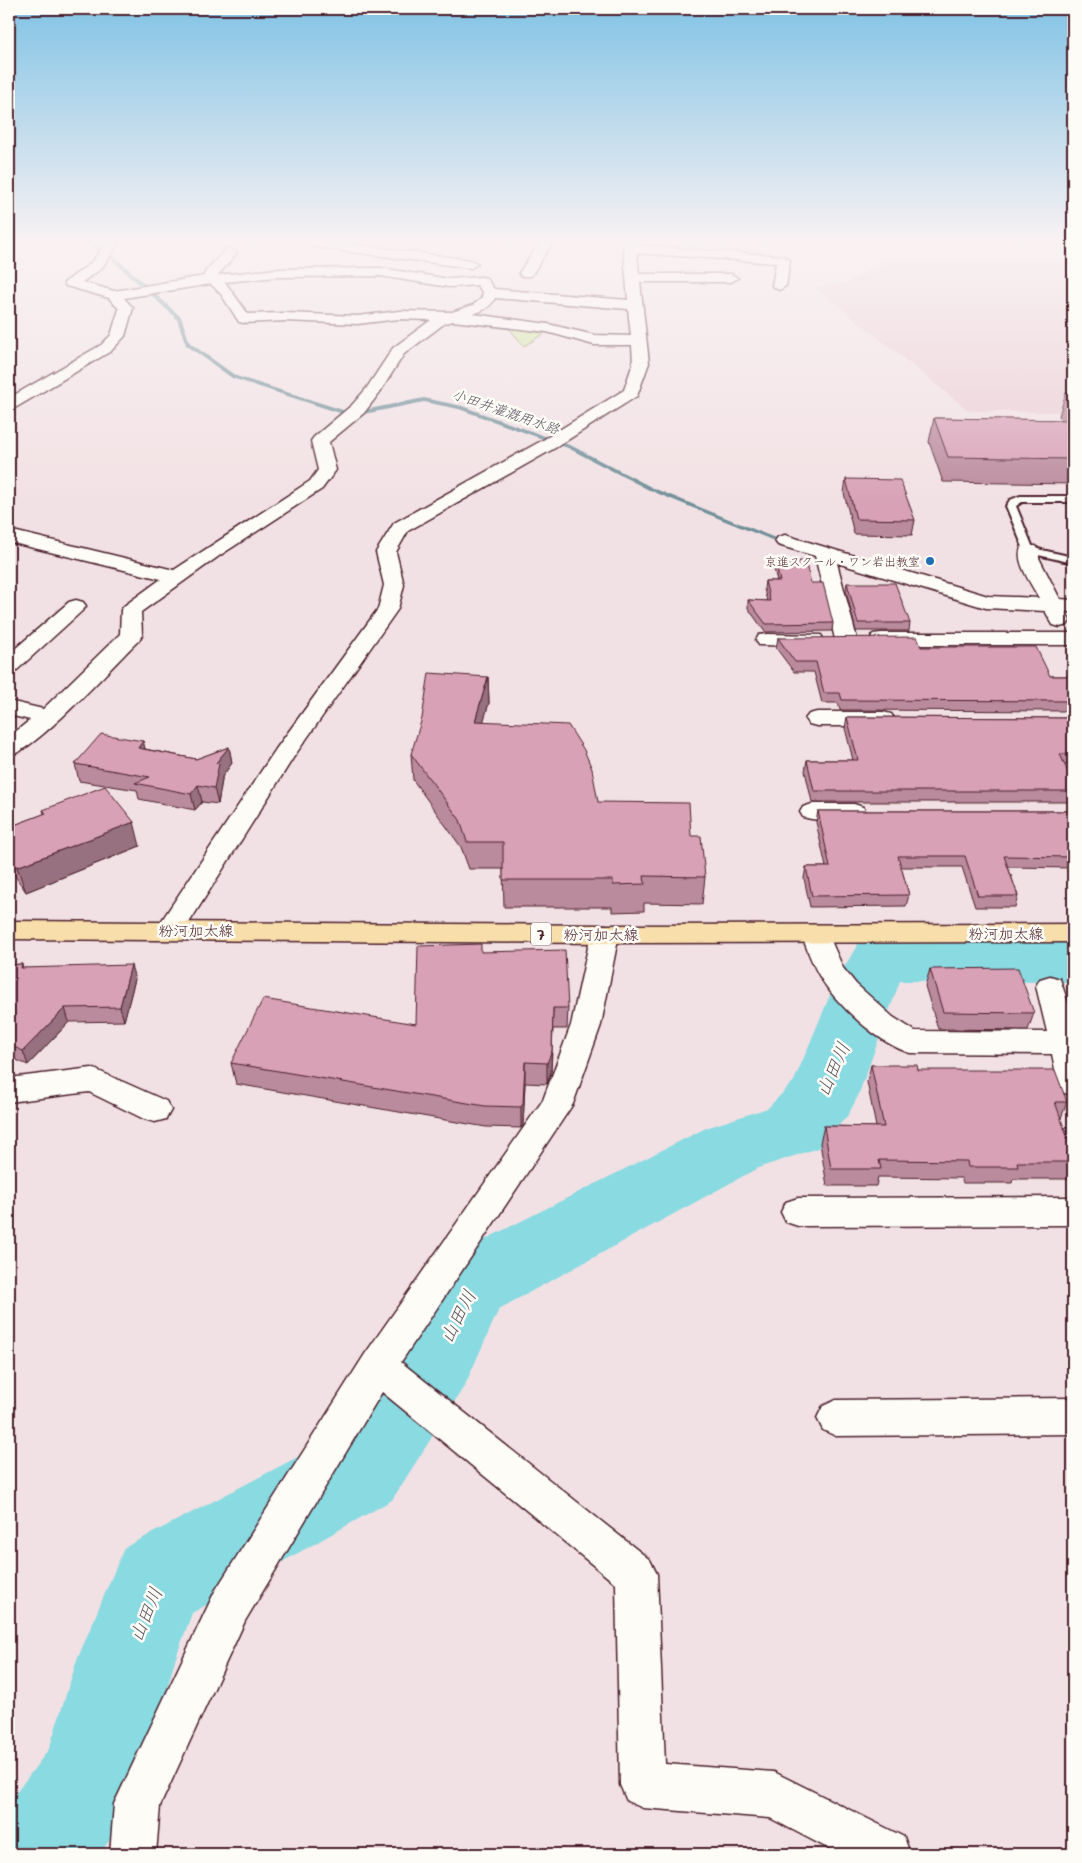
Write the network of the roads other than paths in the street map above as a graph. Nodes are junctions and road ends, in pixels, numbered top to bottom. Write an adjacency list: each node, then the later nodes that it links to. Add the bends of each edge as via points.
1 (120, 329): 6 (street, via 118,336 106,348)
2 (428, 329): 13 (street, via 398,351 372,392 353,414 320,441 327,470 316,485)
3 (552, 329): 5 (street, via 594,340)
4 (638, 329): 5 (street)
5 (639, 341): 28 (street, via 641,362 631,392 555,440 401,527 386,552 394,585 388,609 284,754)
6 (9, 405)
7 (1073, 499): 10 (lane, via 1014,502 1011,506)
8 (9, 536): 13 (street, via 164,572)
9 (785, 541): 11 (street)
10 (1029, 550): 12 (lane); 15 (street, via 1029,558)
11 (824, 552): 15 (street, via 986,602); 17 (street)
12 (1073, 560)
13 (174, 578): 21 (street, via 131,610 131,635)
14 (76, 606): 19 (street)
15 (1063, 606): 18 (street)
16 (768, 640): 17 (street)
17 (846, 640): 18 (street)
18 (1072, 642)
19 (9, 665)
20 (9, 708): 21 (street)
21 (48, 717): 24 (street)
22 (817, 719): 23 (street)
23 (906, 719)
24 (9, 749)
25 (812, 812): 26 (street)
26 (880, 812)
27 (9, 930): 28 (main road, 粉河加太線 / 7)
28 (170, 930): 30 (main road, 粉河加太線 / 7)
29 (1073, 933): 31 (main road, 粉河加太線 / 7)
30 (605, 934): 31 (main road, 粉河加太線 / 7); 39 (street, via 586,1025 557,1104)
31 (815, 934): 33 (street, via 831,972 846,991 884,1025 910,1042)
32 (1050, 986): 33 (street)
33 (1069, 1043): 34 (street)
34 (1073, 1084)
35 (9, 1090): 36 (street, via 92,1080)
36 (155, 1110)
37 (1073, 1211): 38 (street)
38 (798, 1212)
39 (378, 1366): 42 (street, via 230,1606 137,1804); 43 (street, via 636,1574 643,1785 774,1795)
40 (1073, 1416): 41 (street)
41 (836, 1418)
42 (133, 1854)
43 (886, 1854)

